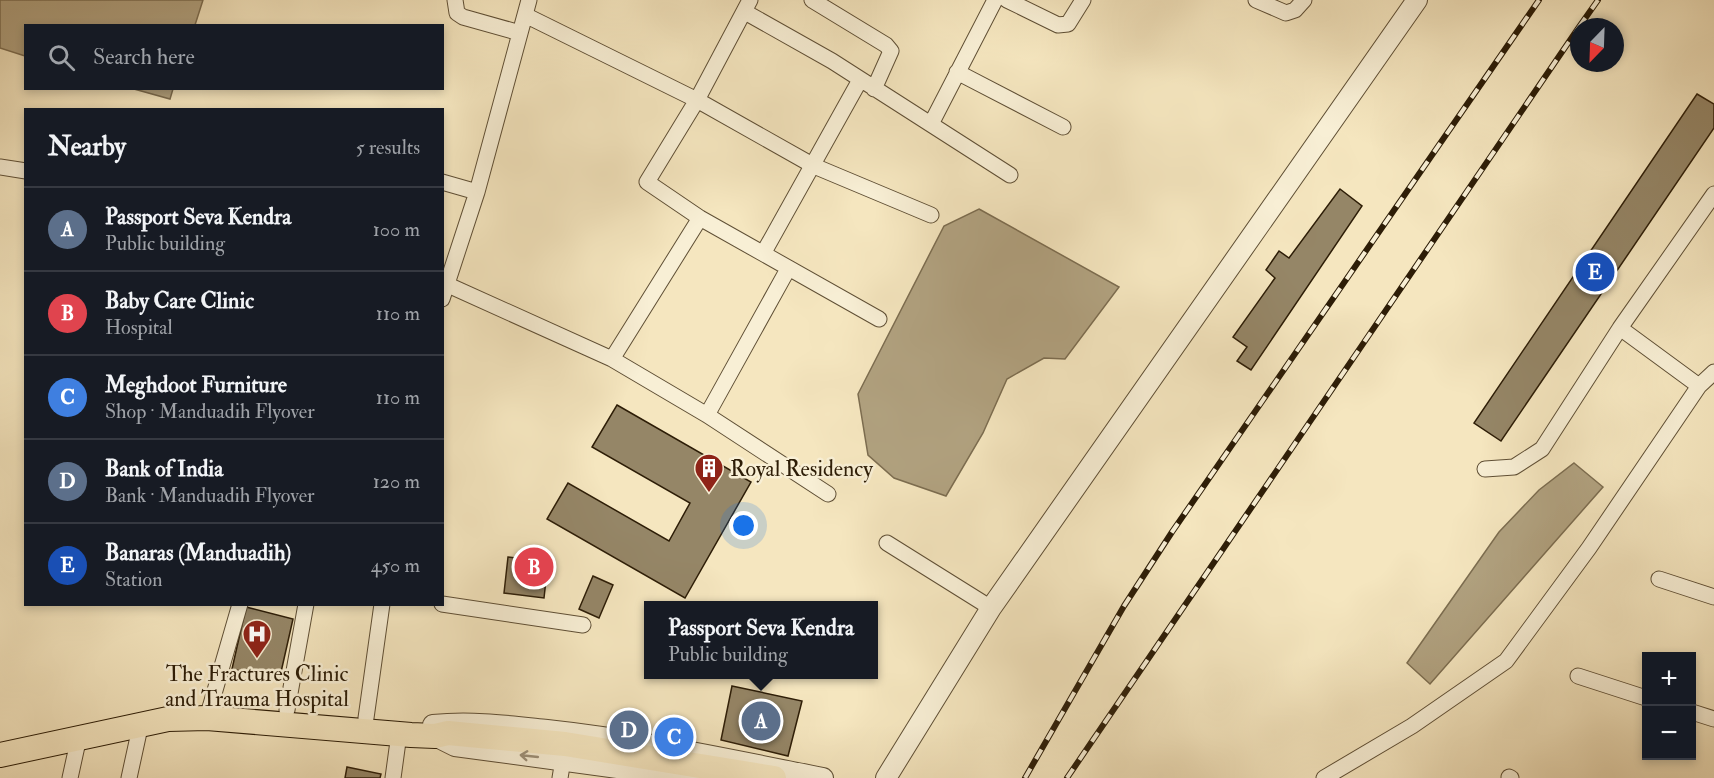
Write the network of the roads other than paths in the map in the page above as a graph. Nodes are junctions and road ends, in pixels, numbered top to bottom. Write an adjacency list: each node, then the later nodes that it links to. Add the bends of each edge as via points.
1 (455, 0): 11 (street, via 457,13 463,17)
2 (812, 0): 14 (street, via 891,51)
3 (995, 0): 12 (street)
4 (1007, 0): 5 (street, via 1058,25 1068,24)
5 (1083, 0)
6 (1256, 0): 7 (street, via 1287,13)
7 (1304, 0)
8 (1417, 0): 45 (street)
9 (747, 6): 13 (street); 15 (street)
10 (527, 8): 11 (street); 15 (street)
11 (520, 33): 23 (street)
12 (957, 72): 16 (street); 17 (street)
13 (860, 80): 14 (street); 19 (street)
14 (873, 89): 16 (street)
15 (697, 100): 19 (street); 26 (street, via 647,182)
16 (931, 124): 21 (street)
17 (1063, 127)
18 (0, 166): 20 (street)
19 (814, 166): 25 (street); 27 (street)
20 (24, 171)
21 (1010, 175)
22 (444, 183): 23 (street)
23 (477, 192): 29 (street)
24 (1714, 194): 31 (street)
25 (932, 215)
26 (700, 218): 27 (street); 32 (street)
27 (764, 252): 28 (street)
28 (788, 269): 30 (street); 35 (street)
29 (445, 292): 32 (street)
30 (879, 320)
31 (1620, 328): 34 (street); 36 (street, via 1542,449 1514,466)
32 (612, 358): 35 (street)
33 (1714, 372): 34 (street)
34 (1699, 386): 68 (street, via 1589,548 1506,661 1412,726)
35 (707, 415): 37 (street)
36 (1485, 469)
37 (828, 494)
38 (887, 543): 45 (street)
39 (1659, 579): 40 (street)
40 (1714, 597)
41 (444, 604): 46 (street)
42 (239, 606): 50 (street)
43 (306, 606): 49 (street)
44 (382, 606): 52 (street)
45 (991, 608): 67 (street)
46 (583, 625)
47 (1578, 676): 48 (street)
48 (1642, 696)
49 (287, 710): 50 (main road); 52 (main road)
50 (209, 711): 54 (main road); 56 (main road); 58 (main road, via 139,706)
51 (1696, 713): 53 (street)
52 (366, 718): 55 (main road)
53 (1714, 719)
54 (141, 723): 57 (main road); 62 (street)
55 (446, 732): 56 (main road); 60 (street, one-way to 55, via 455,746); 65 (main road, via 565,744); 66 (street, via 461,722 575,733 659,745)
56 (399, 734): 63 (street)
57 (79, 737): 59 (main road); 61 (street)
58 (0, 743)
59 (0, 755)
60 (561, 769): 64 (street)
61 (70, 778)
62 (129, 778)
63 (393, 778)
64 (692, 778)
65 (774, 778)
66 (823, 778)
67 (886, 778)
68 (1324, 778)

